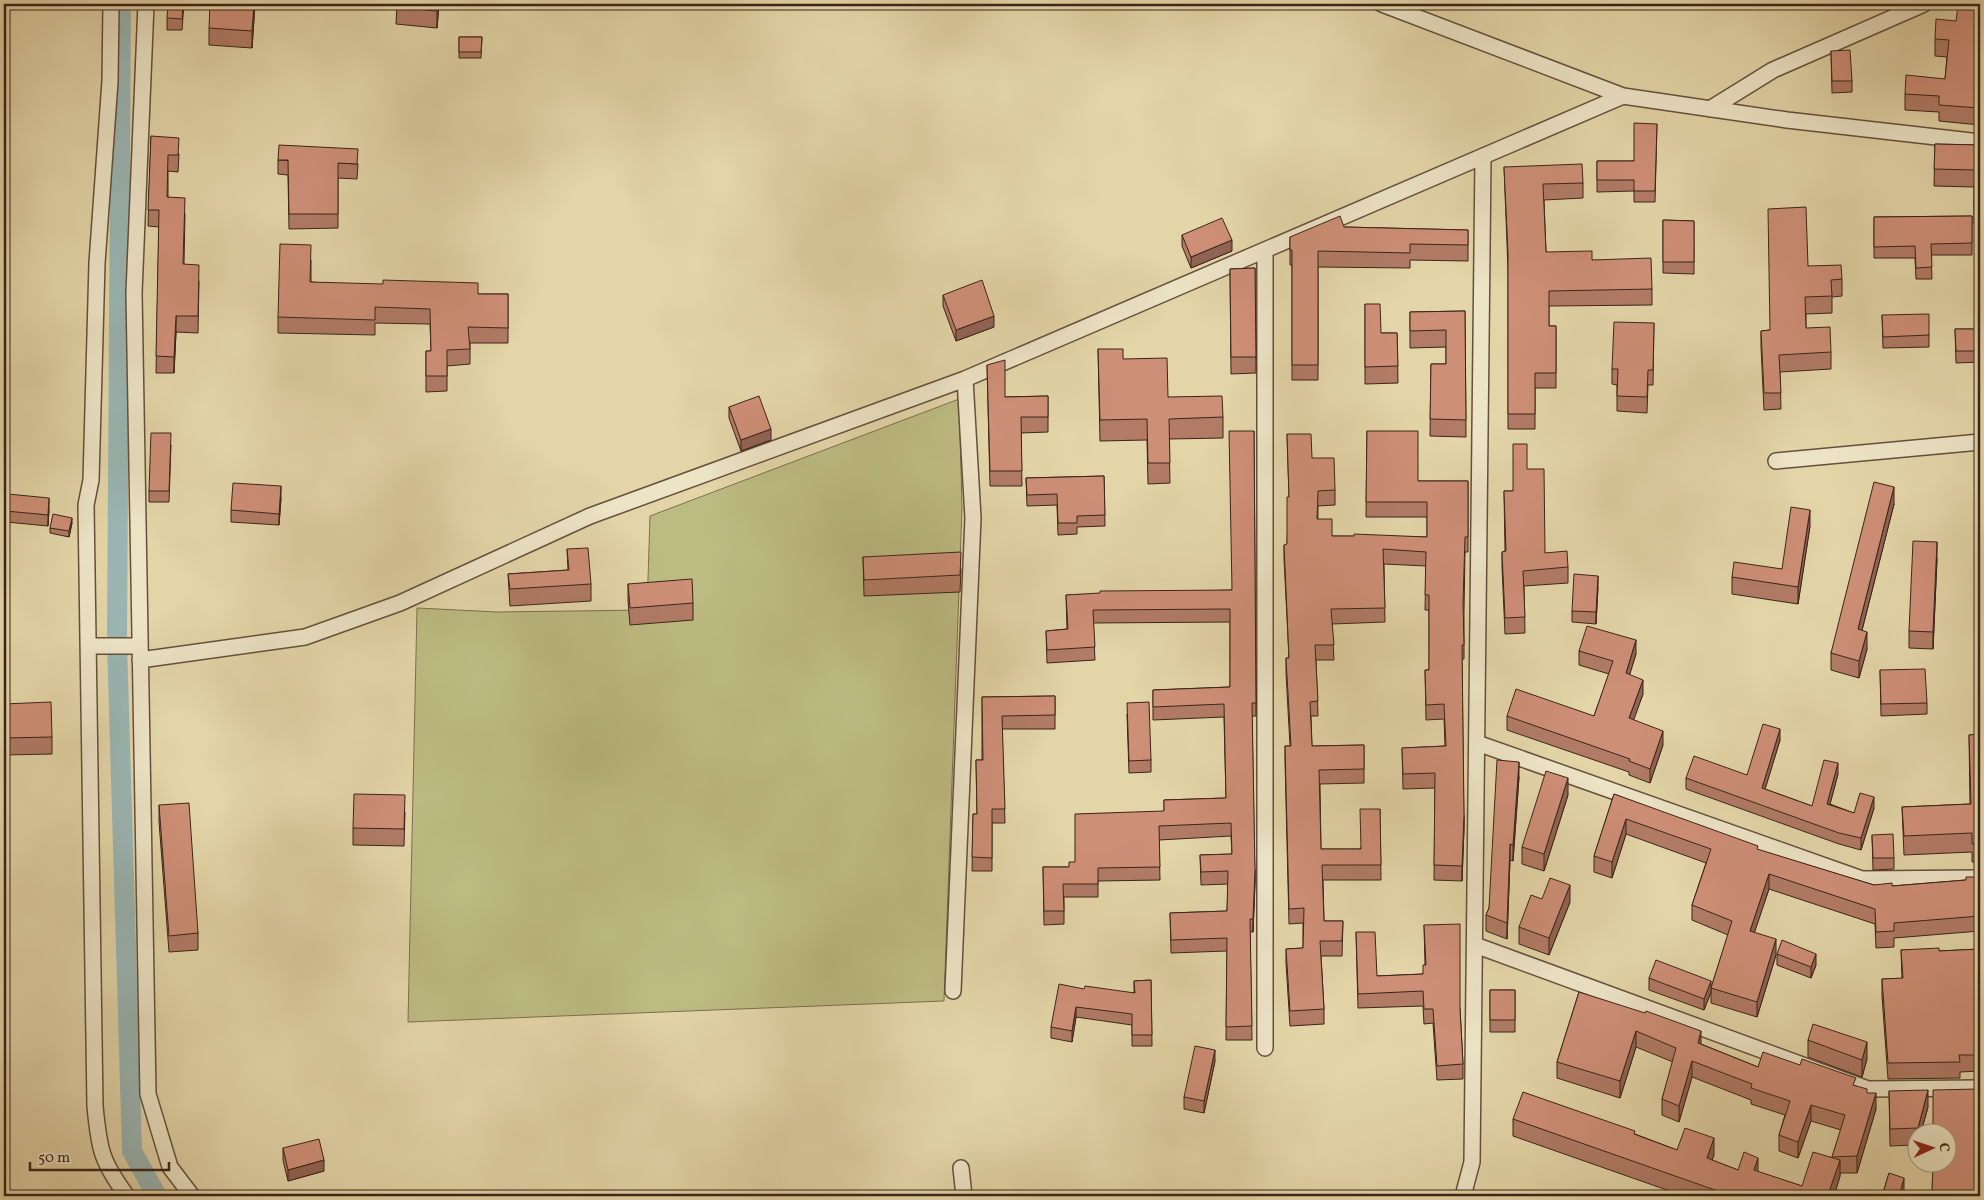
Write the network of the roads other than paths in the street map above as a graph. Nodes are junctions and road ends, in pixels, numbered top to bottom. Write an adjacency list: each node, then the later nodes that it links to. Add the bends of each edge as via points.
1 (111, 4): 13 (street, via 91,480 86,505)
2 (146, 4): 14 (street, via 134,293)
3 (1382, 4): 5 (street)
4 (1924, 4): 6 (street, via 1773,70)
5 (1623, 96): 6 (street); 8 (street)
6 (1710, 109): 7 (street)
7 (1980, 142)
8 (1483, 158): 9 (street); 15 (street)
9 (1265, 252): 10 (street); 19 (street)
10 (965, 380): 14 (street, via 590,516 400,603 305,637); 18 (street, via 973,518)
11 (1980, 442): 12 (street)
12 (1776, 461)
13 (88, 646): 14 (street); 22 (street, via 95,1106 99,1144 108,1170)
14 (140, 653): 23 (street, via 148,1094 170,1167)
15 (1477, 743): 16 (street, via 1862,879); 17 (street)
16 (1980, 878)
17 (1474, 946): 20 (street, via 1868,1089); 25 (street, via 1472,1162)
18 (953, 991)
19 (1265, 1048)
20 (1980, 1088)
21 (961, 1168): 24 (street)
22 (127, 1196)
23 (192, 1196)
24 (964, 1196)
25 (1463, 1196)

